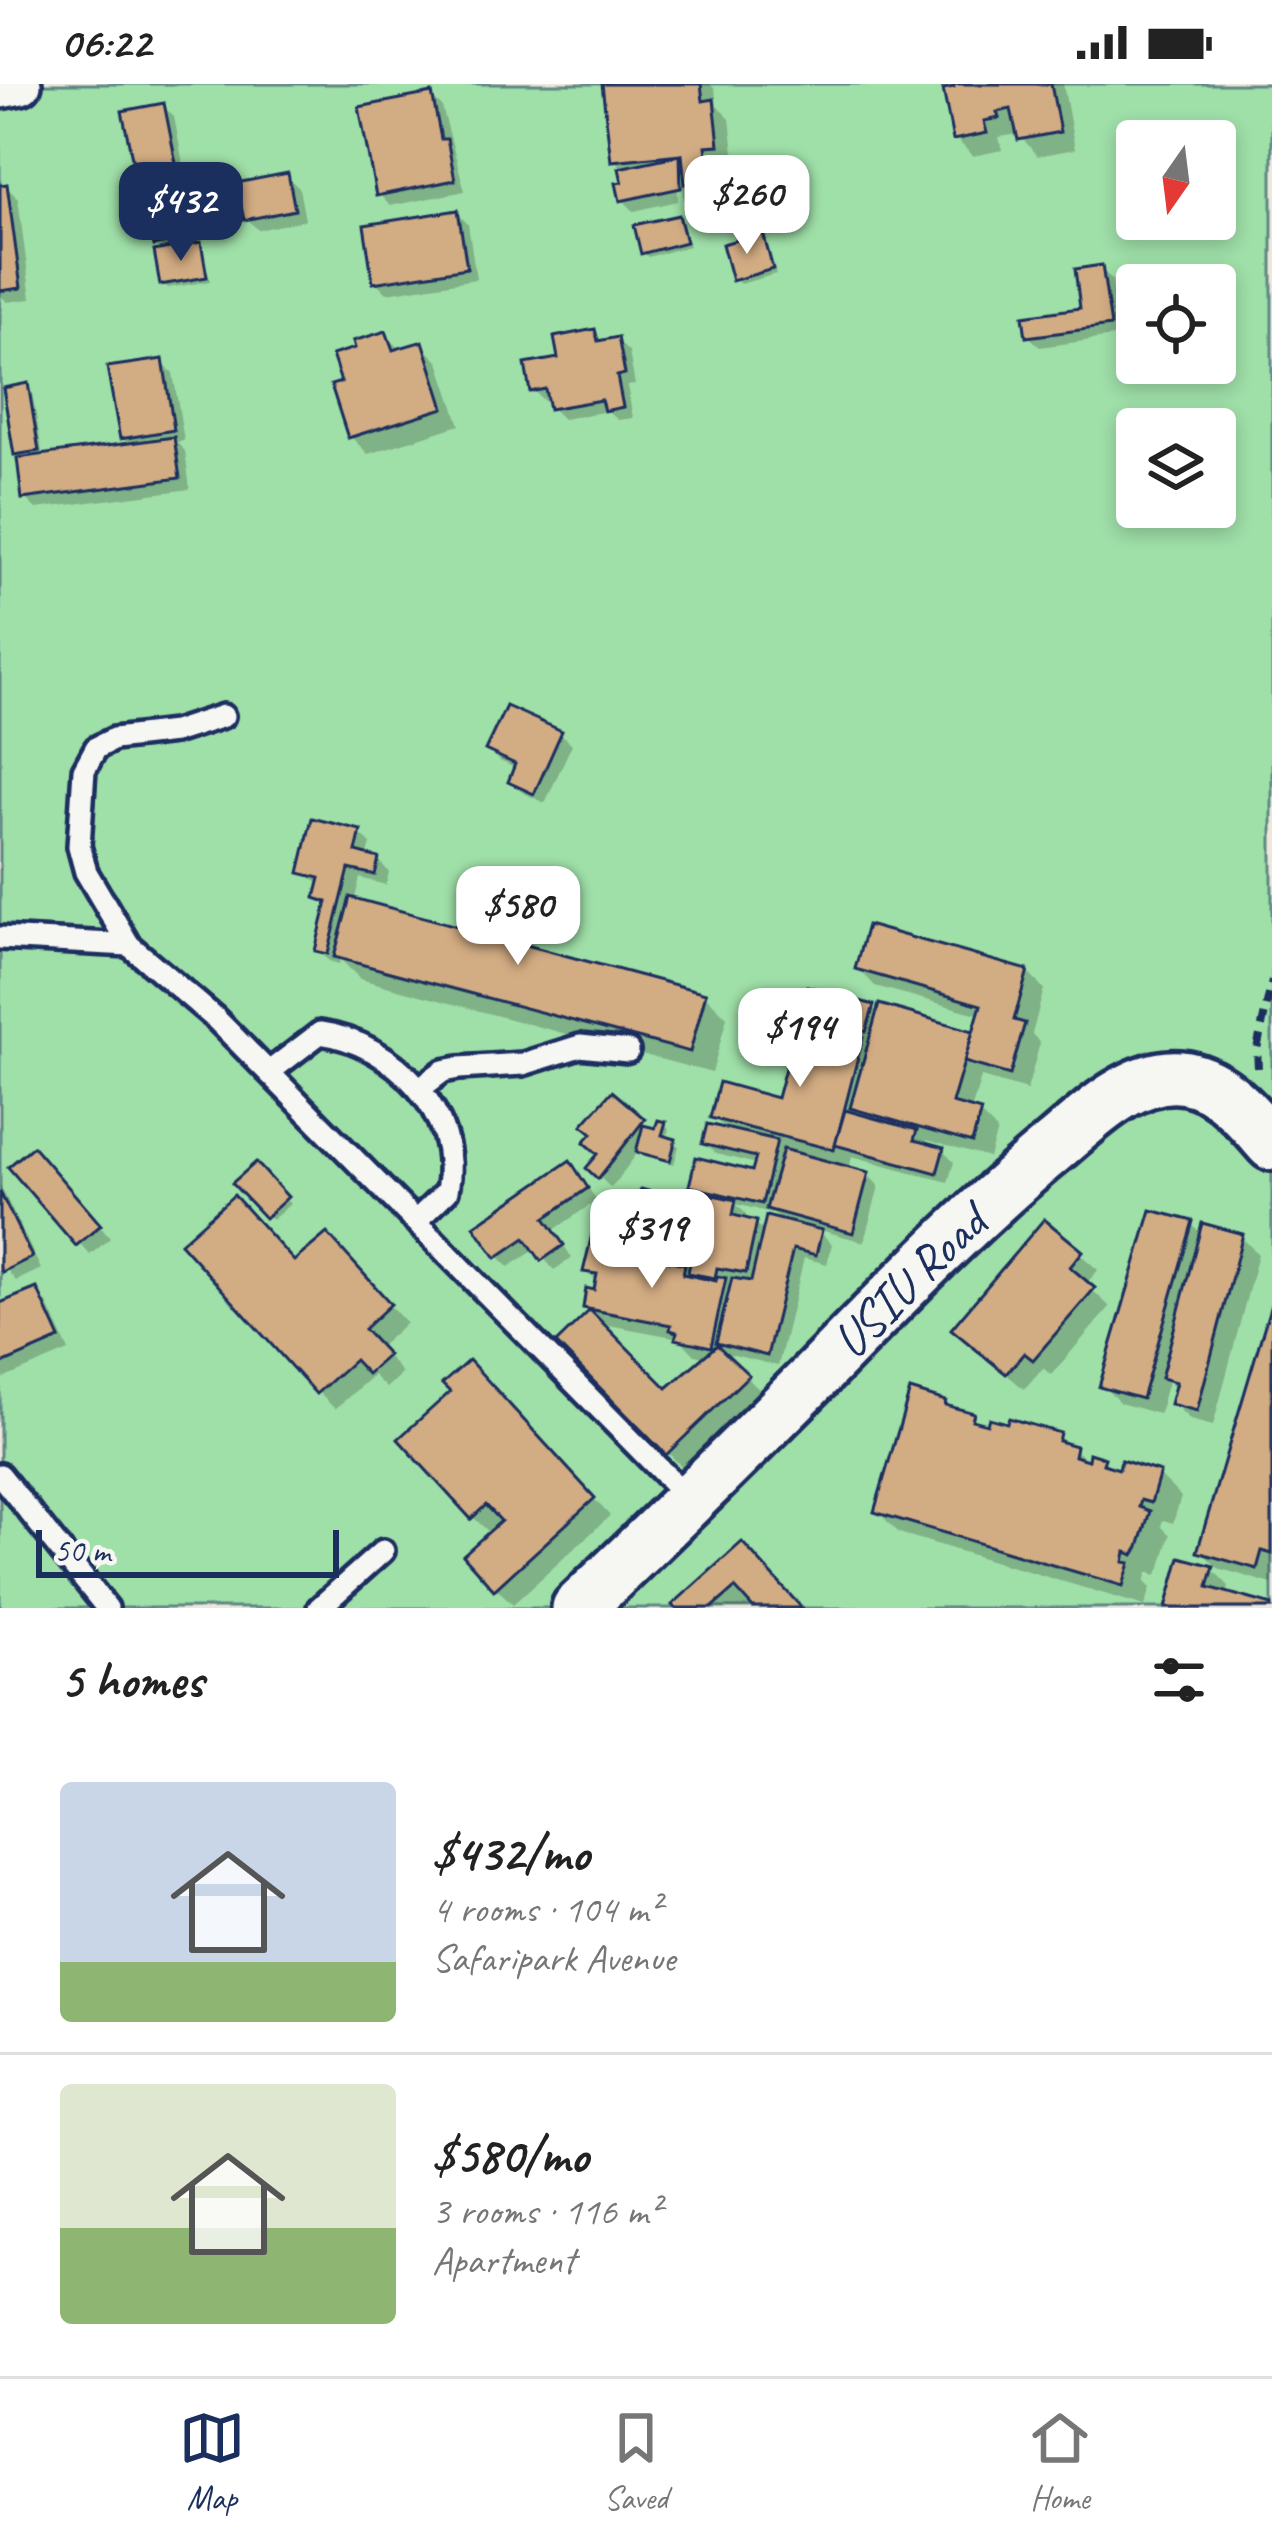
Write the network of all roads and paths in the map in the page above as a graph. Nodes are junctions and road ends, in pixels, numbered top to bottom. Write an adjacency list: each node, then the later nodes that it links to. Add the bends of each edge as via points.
1 (21, 84): 2 (street)
2 (0, 88)
3 (224, 716): 5 (lane, via 103,743 84,770 86,872)
4 (0, 938): 5 (lane)
5 (129, 945): 8 (lane)
6 (1272, 981): 10 (path, via 1257,1049)
7 (628, 1052): 9 (lane, via 580,1046 523,1064 459,1067)
8 (269, 1072): 9 (lane, via 320,1033 345,1036); 11 (lane)
9 (419, 1089): 11 (lane, via 445,1129 450,1175 447,1191)
10 (1268, 1139): 13 (street, USIU Road, via 1211,1084 1158,1078 1130,1090 978,1213)
11 (416, 1221): 13 (lane)
12 (0, 1475): 15 (lane)
13 (691, 1500): 17 (street, USIU Road)
14 (383, 1551): 16 (lane)
15 (106, 1608)
16 (319, 1608)
17 (578, 1608)

